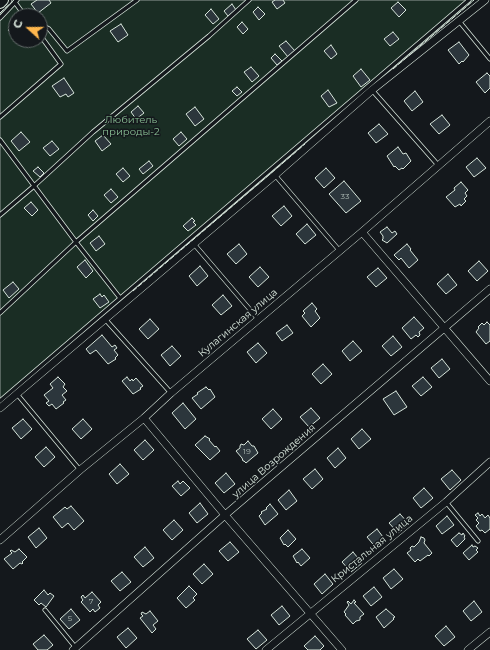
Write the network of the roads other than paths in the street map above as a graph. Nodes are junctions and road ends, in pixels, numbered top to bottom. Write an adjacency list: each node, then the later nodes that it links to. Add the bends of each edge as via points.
1 (3, 0): 8 (street)
2 (137, 0): 11 (lane, via 67,51)
3 (249, 0): 20 (lane, via 93,132)
4 (356, 0): 23 (lane)
5 (469, 0): 27 (lane)
6 (485, 0): 10 (street)
7 (15, 1): 9 (lane)
8 (0, 3)
9 (0, 18)
10 (459, 21): 13 (lane); 14 (street)
11 (48, 28)
12 (48, 47): 15 (lane, via 61,64)
13 (490, 59)
14 (372, 90): 18 (lane); 19 (street)
15 (0, 117)
16 (490, 121): 18 (street, Кулагинская улица)
17 (0, 140): 20 (lane)
18 (438, 165): 22 (street, Кулагинская улица)
19 (275, 174): 24 (street); 25 (lane)
20 (34, 186): 21 (lane); 23 (lane)
21 (0, 215)
22 (362, 232): 25 (street, Кулагинская улица); 31 (street)
23 (76, 242): 27 (lane); 28 (lane)
24 (194, 243): 29 (street); 30 (lane)
25 (339, 250): 30 (street, Кулагинская улица)
26 (490, 289): 31 (street, улица Возрождения)
27 (120, 298): 35 (lane)
28 (0, 313)
29 (105, 319): 33 (lane); 34 (street)
30 (258, 319): 33 (street, Кулагинская улица)
31 (444, 328): 32 (street); 41 (street, улица Возрождения)
32 (490, 381)
33 (171, 393): 37 (street, Кулагинская улица)
34 (16, 394): 36 (street); 39 (lane)
35 (0, 401)
36 (0, 408)
37 (144, 418): 39 (street, Кулагинская улица); 41 (street)
38 (490, 462): 40 (street, Кристальная улица)
39 (80, 470): 42 (street, Кулагинская улица)
40 (446, 502): 43 (lane); 45 (street, Кристальная улица)
41 (225, 516): 45 (street); 47 (street, улица Возрождения)
42 (0, 540)
43 (478, 541)
44 (45, 610): 47 (lane)
45 (310, 612): 48 (street, Кристальная улица); 49 (street)
46 (490, 632): 50 (street)
47 (75, 649)
48 (266, 650)
49 (342, 650)
50 (468, 650)

